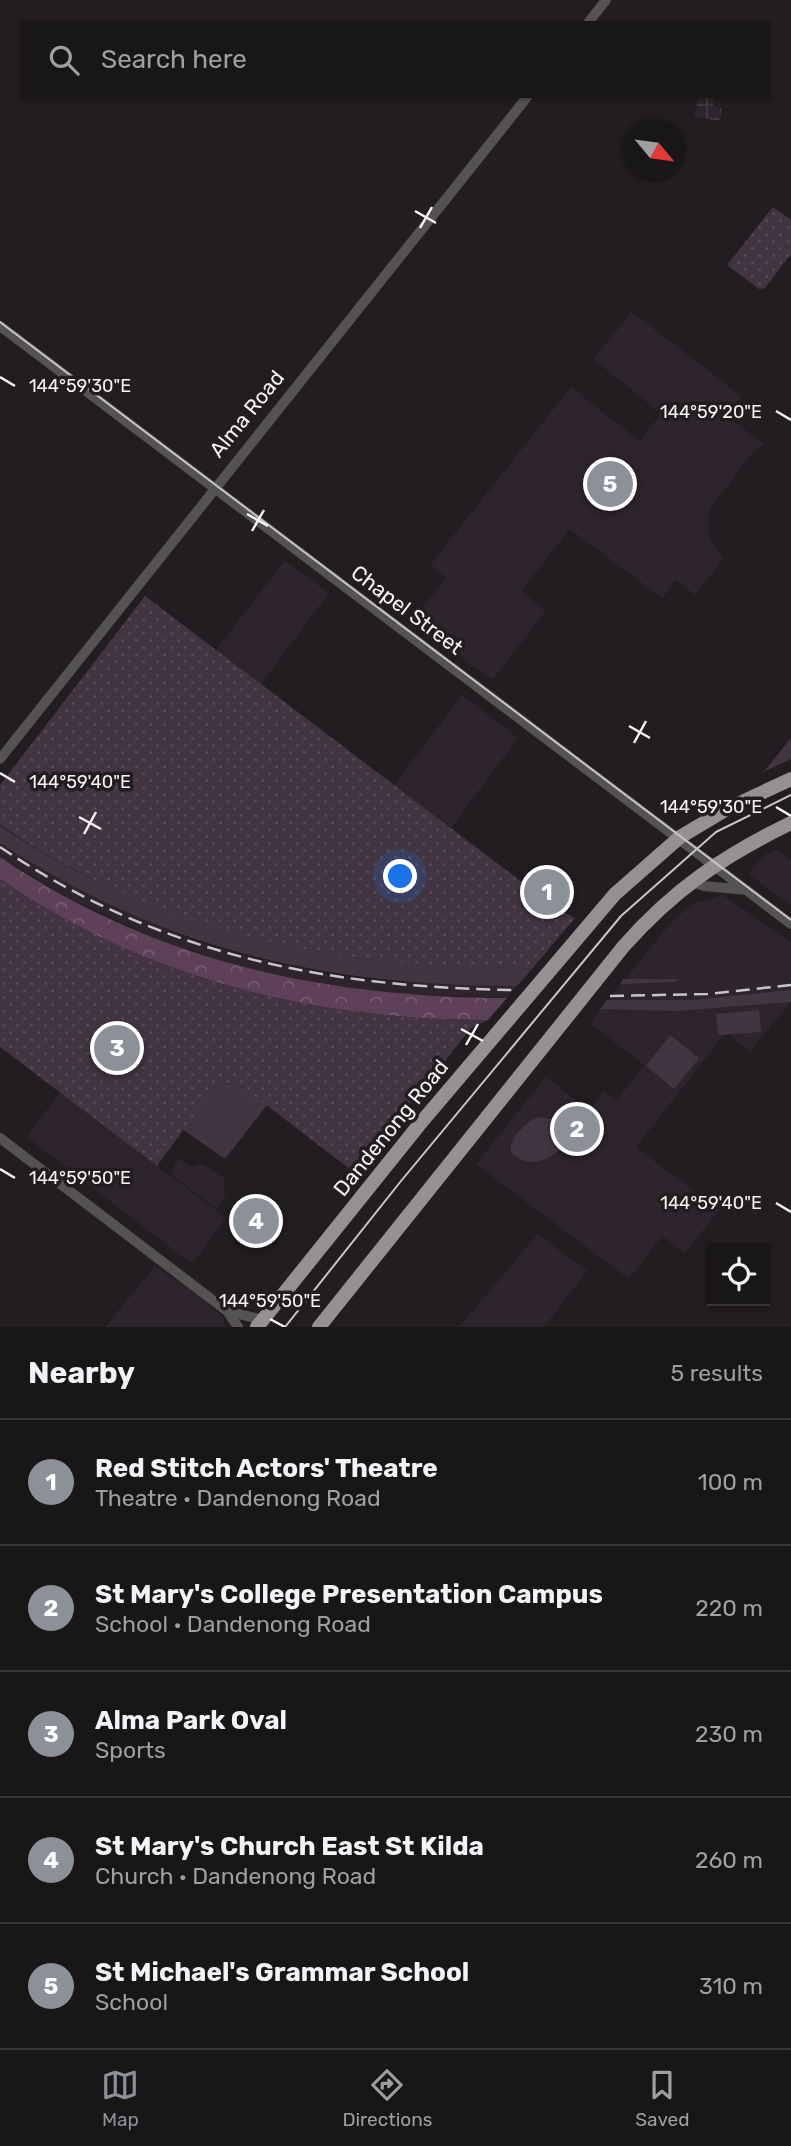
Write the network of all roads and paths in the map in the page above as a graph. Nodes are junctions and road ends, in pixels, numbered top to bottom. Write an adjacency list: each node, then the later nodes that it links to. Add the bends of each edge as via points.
1 (606, 0): 2 (street)
2 (590, 21)
3 (526, 98): 5 (street, Alma Road)
4 (0, 326): 5 (street, Chapel Street)
5 (214, 487): 6 (street, Alma Road); 9 (street, Chapel Street)
6 (0, 759)
7 (789, 778): 9 (highway, Dandenong Road)
8 (791, 823): 10 (highway)
9 (679, 838): 10 (street, Chapel Street); 16 (highway, Dandenong Road, via 615,894)
10 (713, 865): 11 (highway); 12 (street, Chapel Street)
11 (690, 881): 12 (street); 18 (highway, via 643,925)
12 (747, 890): 13 (street, Chapel Street)
13 (791, 924)
14 (0, 1138): 15 (street)
15 (227, 1311): 16 (street); 17 (street)
16 (260, 1324)
17 (238, 1327)
18 (319, 1327)

